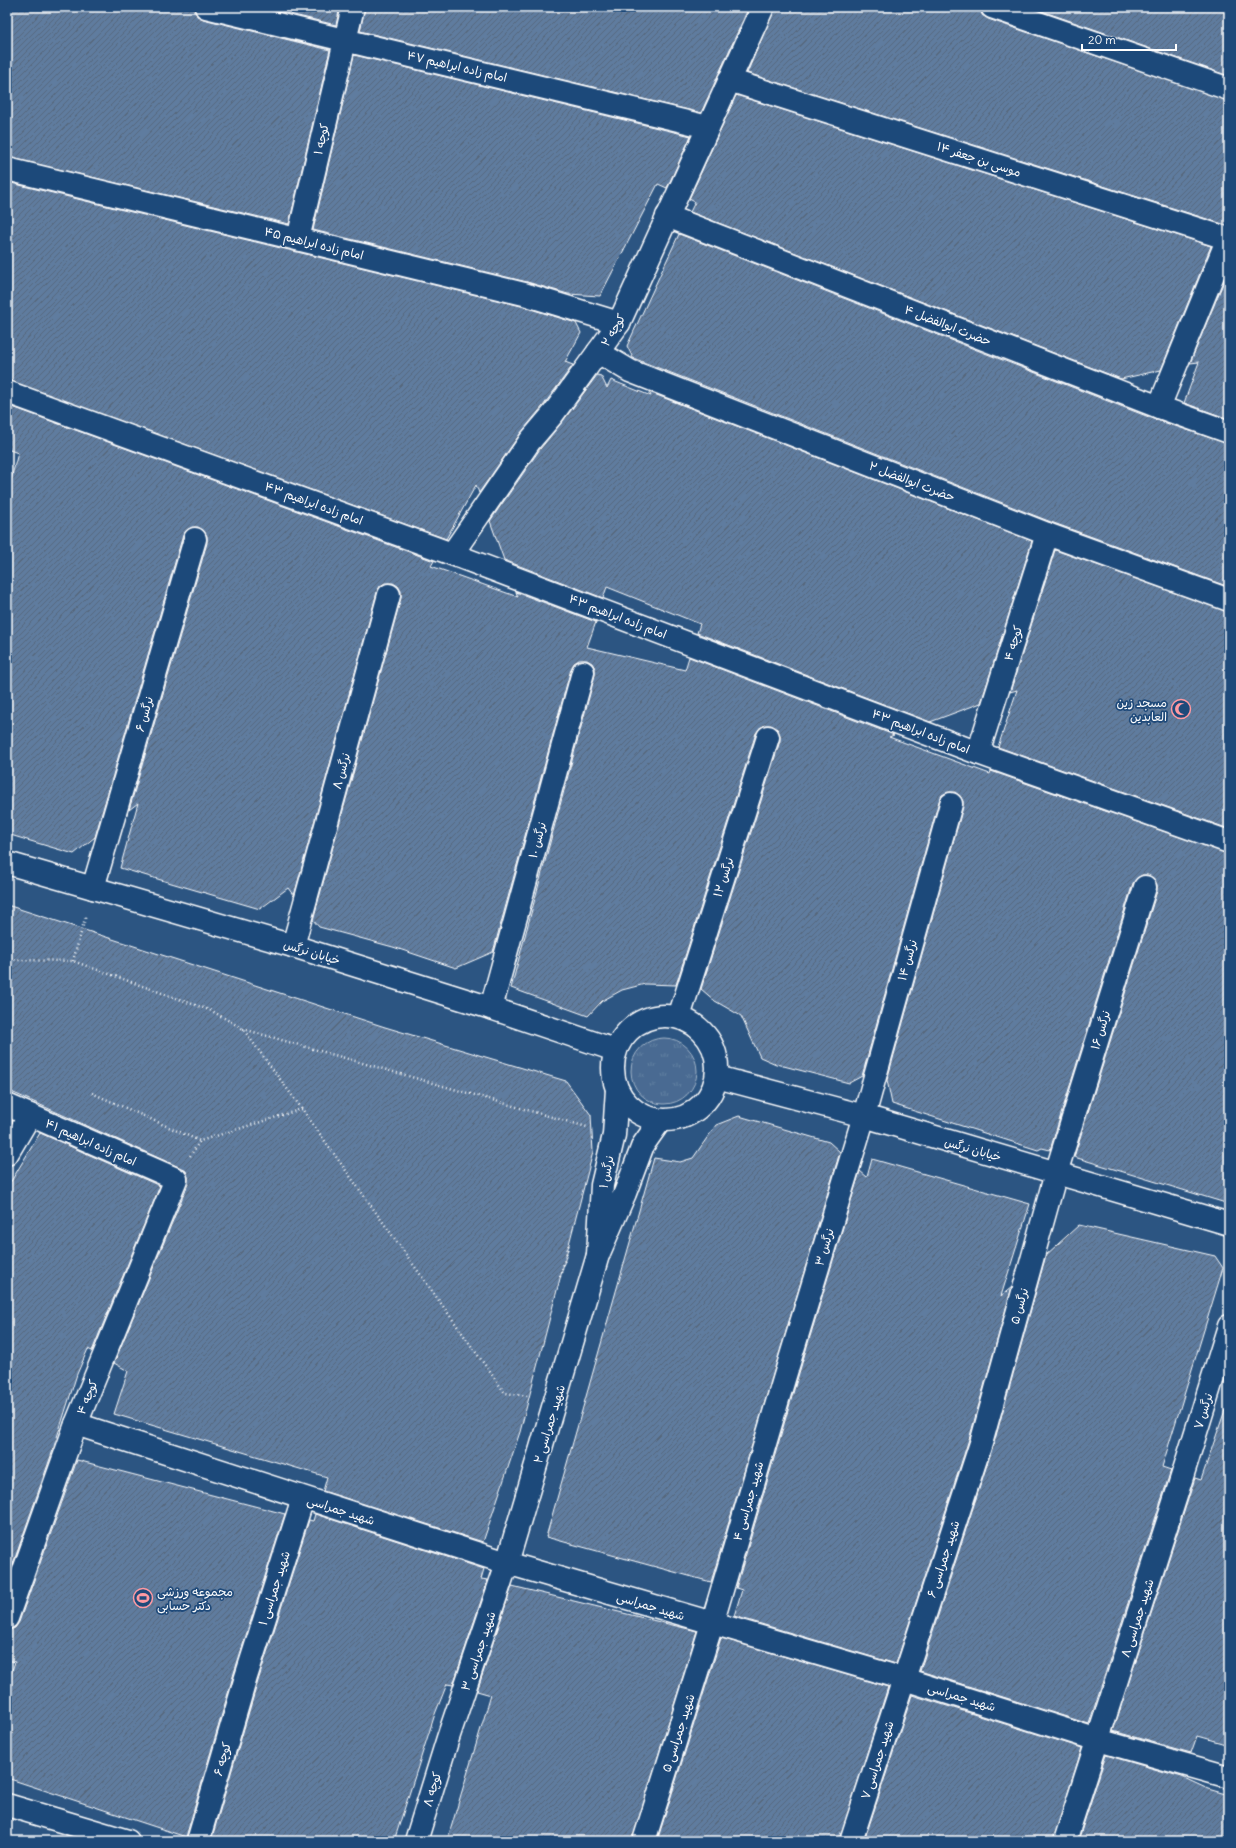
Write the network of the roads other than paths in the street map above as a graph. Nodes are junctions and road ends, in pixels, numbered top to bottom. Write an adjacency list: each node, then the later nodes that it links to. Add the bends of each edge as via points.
1 (206, 7): 5 (street, امام زاده ابراهیم ۴۷)
2 (353, 7): 5 (street)
3 (763, 7): 6 (street, کوچه ۲)
4 (992, 7): 7 (street)
5 (345, 40): 8 (street, امام زاده ابراهیم ۴۷); 11 (street, کوچه ۱)
6 (729, 80): 8 (street, کوچه ۲); 12 (street, موسی بن جعفر ۱۴)
7 (1229, 89)
8 (708, 126): 10 (street, کوچه ۲)
9 (7, 169): 11 (street, امام زاده ابراهیم ۴۵)
10 (667, 216): 13 (street, کوچه ۲); 16 (street, حضرت ابوالفضل ۴)
11 (298, 239): 13 (street, امام زاده ابراهیم ۴۵, via 524,294)
12 (1229, 239): 16 (street)
13 (619, 322): 14 (street, کوچه ۲)
14 (598, 352): 18 (street, حضرت ابوالفضل ۲, via 630,371); 20 (street, کوچه ۲, via 530,441)
15 (7, 392): 20 (street, امام زاده ابراهیم ۴۳)
16 (1159, 407): 17 (street, حضرت ابوالفضل ۴)
17 (1229, 432)
18 (1047, 534): 22 (street, حضرت ابوالفضل ۲); 25 (street, کوچه ۴)
19 (195, 539): 30 (street, نرگس ۶)
20 (452, 554): 25 (street, امام زاده ابراهیم ۴۳)
21 (389, 595): 31 (street, نرگس ۸)
22 (1229, 600)
23 (583, 672): 32 (street, نرگس ۱۰)
24 (768, 737): 33 (street, نرگس ۱۲)
25 (978, 752): 27 (street, امام زاده ابراهیم ۴۳)
26 (951, 804): 39 (street, نرگس ۱۴)
27 (1229, 842)
28 (7, 863): 30 (street, خیابان نرگس)
29 (1145, 887): 42 (street, نرگس ۱۶)
30 (93, 888): 31 (street, خیابان نرگس)
31 (293, 946): 32 (street, خیابان نرگس)
32 (491, 1008): 34 (street, خیابان نرگس)
33 (679, 1017): 34 (street, via 664,1015 648,1018 634,1025 623,1036); 35 (street, via 691,1022 709,1040 715,1052)
34 (615, 1050): 36 (street, via 612,1070)
35 (717, 1077): 39 (street, خیابان نرگس); 40 (street, via 712,1092 703,1105 690,1115 676,1120)
36 (617, 1090): 40 (street, via 627,1105 642,1116); 45 (street, نرگس ۱, via 614,1135 602,1185)
37 (7, 1105): 38 (street, امام زاده ابراهیم ۴۱)
38 (30, 1115): 41 (street); 43 (street, امام زاده ابراهیم ۴۱)
39 (864, 1116): 42 (street, خیابان نرگس); 48 (street, نرگس ۳)
40 (660, 1121): 45 (street, نرگس ۱, via 643,1145)
41 (7, 1154)
42 (1056, 1173): 44 (street, خیابان نرگس); 50 (street, نرگس ۵)
43 (176, 1179): 49 (street, کوچه ۴)
44 (1229, 1224)
45 (598, 1255): 46 (street, نرگس ۱)
46 (590, 1285): 53 (street, شهید جمراسی ۲)
47 (1229, 1326): 51 (street, نرگس ۷)
48 (784, 1379): 55 (street, شهید جمراسی ۴)
49 (76, 1424): 52 (street, شهید جمراسی); 54 (street, کوچه ۴)
50 (982, 1440): 57 (street, شهید جمراسی ۶)
51 (1176, 1496): 59 (street, شهید جمراسی ۸)
52 (303, 1498): 53 (street, شهید جمراسی); 56 (street, شهید جمراسی ۱)
53 (507, 1563): 55 (street, شهید جمراسی); 58 (street, شهید جمراسی ۳)
54 (7, 1618)
55 (712, 1624): 57 (street, شهید جمراسی); 65 (street, شهید جمراسی ۵)
56 (246, 1677): 63 (street, کوچه ۶)
57 (904, 1679): 59 (street, شهید جمراسی); 66 (street, شهید جمراسی ۷)
58 (448, 1738): 64 (street, کوچه ۸)
59 (1098, 1740): 60 (street, شهید جمراسی); 67 (street, شهید جمراسی ۸)
60 (1229, 1777)
61 (7, 1805): 62 (street)
62 (128, 1841)
63 (198, 1841)
64 (416, 1841)
65 (644, 1841)
66 (851, 1841)
67 (1064, 1841)

